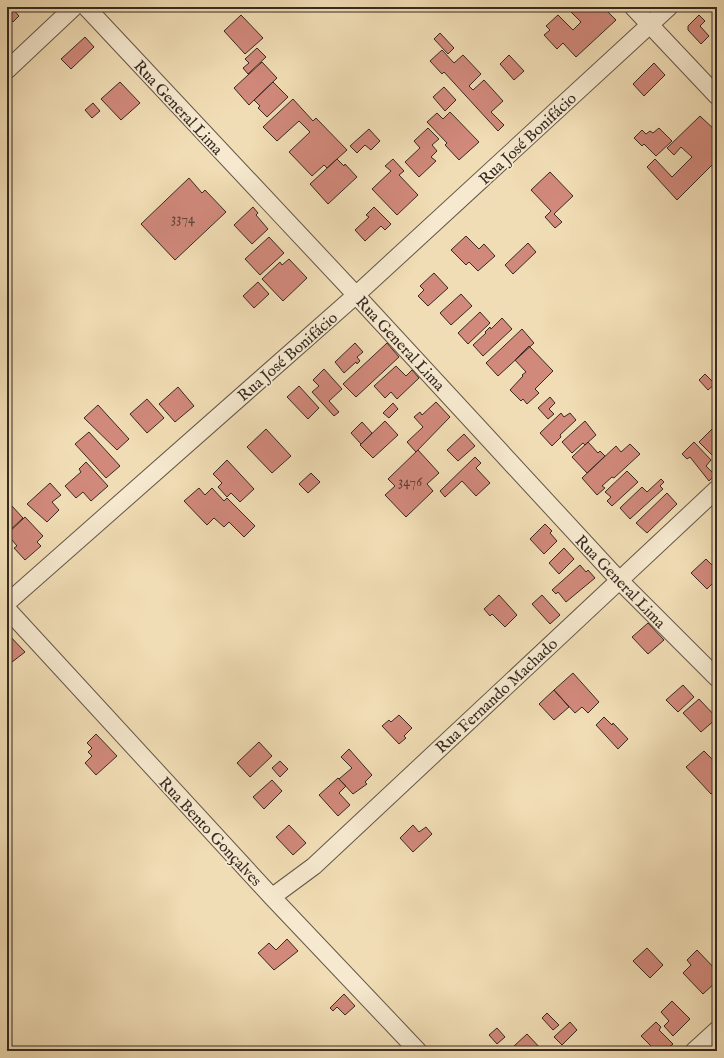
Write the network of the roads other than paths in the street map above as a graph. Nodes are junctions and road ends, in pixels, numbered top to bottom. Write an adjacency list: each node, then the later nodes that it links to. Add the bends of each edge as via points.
1 (74, 7): 6 (street)
2 (86, 7): 8 (street, Rua General Lima)
3 (633, 7): 5 (street)
4 (669, 7): 5 (street, Rua José Bonifácio)
5 (650, 25): 7 (street); 8 (street, Rua José Bonifácio)
6 (7, 70)
7 (717, 96)
8 (356, 295): 10 (street, Rua General Lima); 11 (street, Rua José Bonifácio)
9 (717, 489): 10 (street, Rua Fernando Machado)
10 (619, 580): 13 (street, Rua General Lima); 14 (street, Rua Fernando Machado, via 314,866)
11 (7, 603)
12 (7, 609): 14 (street, Rua Bento Gonçalves)
13 (717, 678)
14 (272, 897): 16 (street, Rua Bento Gonçalves)
15 (717, 1030): 17 (street)
16 (418, 1051)
17 (694, 1051)

